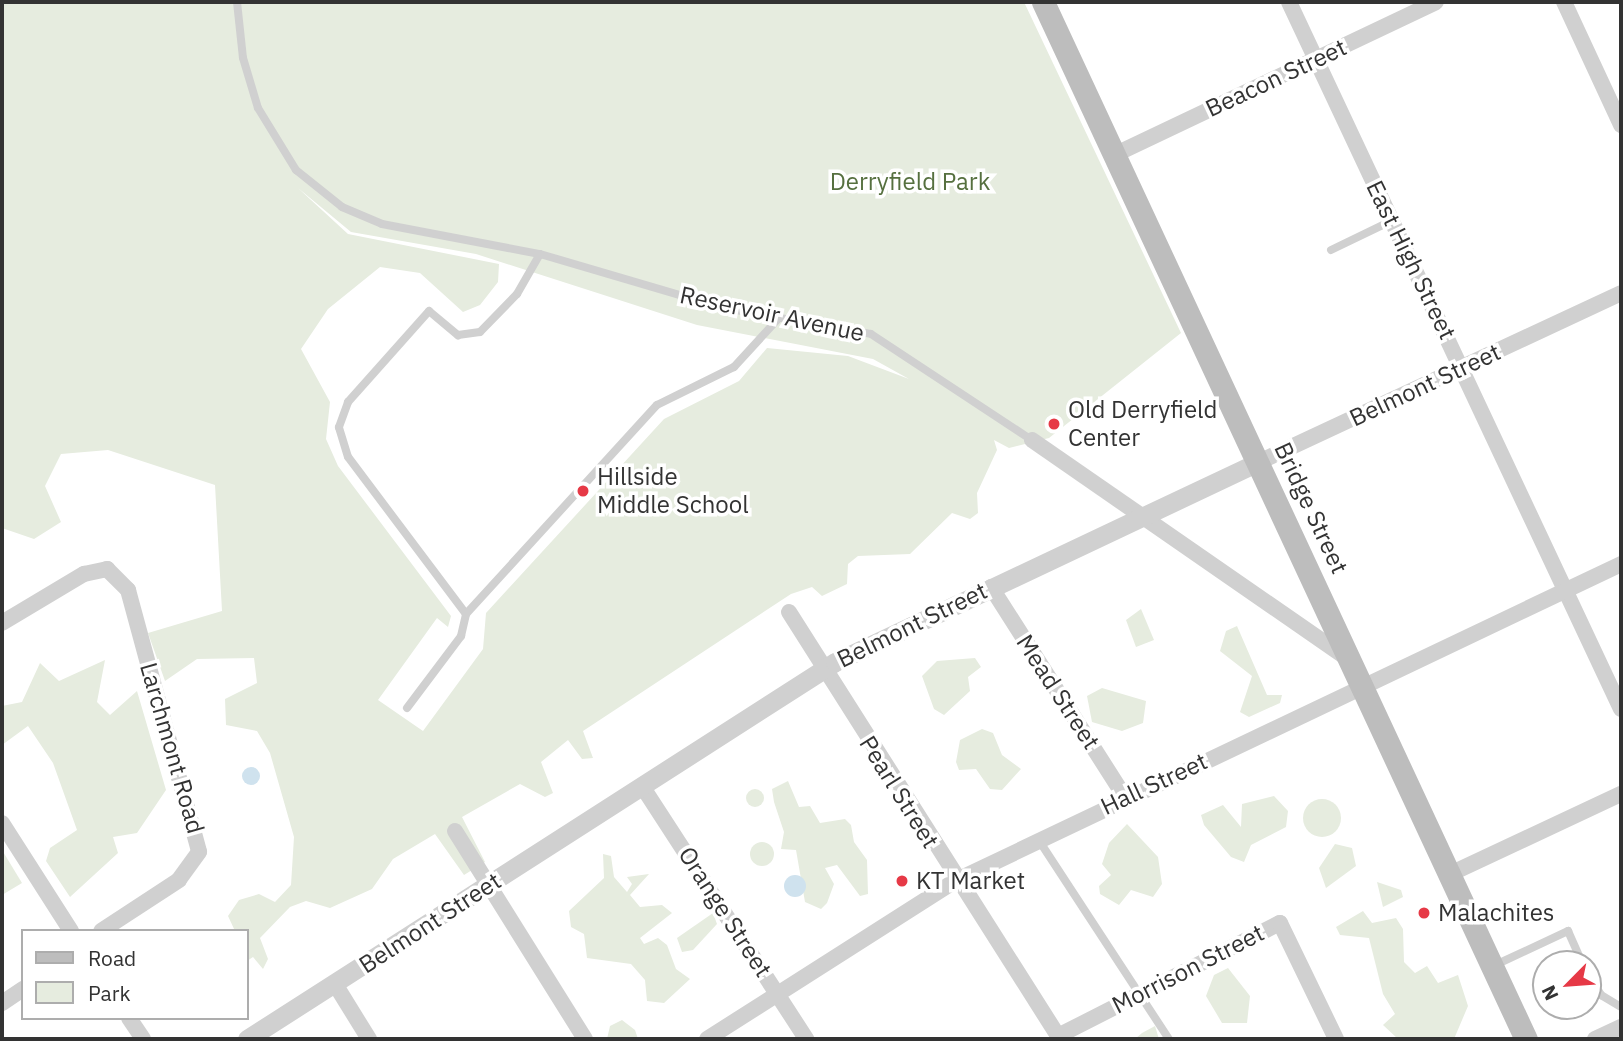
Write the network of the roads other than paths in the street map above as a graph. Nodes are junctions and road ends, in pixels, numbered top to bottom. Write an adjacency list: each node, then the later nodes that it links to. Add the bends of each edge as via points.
1 (237, 2): 11 (lane, Reservoir Avenue, via 243,58 258,108 276,142 319,190 382,224)
2 (1044, 2): 8 (main road, Bridge Street)
3 (1289, 2): 6 (street, East High Street)
4 (1436, 2): 6 (street, Beacon Street)
5 (1564, 2): 7 (street)
6 (1316, 59): 8 (street, Beacon Street); 9 (street, East High Street)
7 (1621, 125)
8 (1116, 154): 16 (main road, Bridge Street)
9 (1391, 221): 10 (lane); 14 (street, East High Street)
10 (1331, 250)
11 (541, 254): 13 (lane, Reservoir Avenue); 22 (lane, via 517,294 480,332 458,335 429,311 342,413 348,457)
12 (1621, 293): 14 (street, Belmont Street)
13 (777, 320): 15 (lane, Reservoir Avenue, via 853,329 889,341); 22 (lane, via 734,367 657,405)
14 (1462, 368): 16 (street, Belmont Street); 20 (street, East High Street)
15 (1032, 440): 17 (street, Reservoir Avenue)
16 (1261, 461): 17 (street, Belmont Street); 24 (main road, Bridge Street)
17 (1135, 512): 19 (street, Belmont Street); 24 (street, Reservoir Avenue)
18 (1621, 564): 20 (street, Hall Street)
19 (991, 587): 25 (street, Belmont Street); 31 (street, Mead Street)
20 (1566, 589): 26 (street, Hall Street); 28 (street, East High Street)
21 (789, 612): 25 (street, Pearl Street)
22 (466, 614): 27 (lane, via 461,636)
23 (2, 622): 39 (street, Larchmont Road, via 69,580 107,569 128,590 199,852 179,880)
24 (1353, 663): 26 (main road, Bridge Street)
25 (823, 669): 29 (street, Belmont Street); 36 (street, Pearl Street)
26 (1364, 686): 31 (street, Hall Street); 35 (main road, Bridge Street)
27 (407, 708)
28 (1621, 709)
29 (642, 786): 37 (street, Belmont Street); 44 (street, Orange Street)
30 (1621, 794): 35 (street)
31 (1125, 797): 34 (street, Hall Street)
32 (2, 823): 38 (street)
33 (455, 831): 37 (street)
34 (1038, 839): 36 (street, Hall Street); 45 (lane)
35 (1450, 874): 41 (main road, Bridge Street)
36 (955, 881): 44 (street, Hall Street); 51 (street, Pearl Street)
37 (488, 885): 42 (street, Belmont Street); 55 (street)
38 (70, 929)
39 (104, 929)
40 (1577, 950): 41 (lane, via 1568,931)
41 (1492, 966): 60 (main road, Bridge Street)
42 (335, 984): 53 (street, Belmont Street); 54 (street)
43 (21, 990): 47 (street)
44 (777, 993): 56 (street, Hall Street); 57 (street, Orange Street)
45 (1139, 993): 51 (street, Morrison Street); 58 (lane); 59 (street, Morrison Street, via 1280,923)
46 (1602, 996): 48 (lane)
47 (2, 1003)
48 (1621, 1007)
49 (130, 1020): 52 (street)
50 (1621, 1027): 61 (street)
51 (1059, 1038)
52 (143, 1039)
53 (247, 1039)
54 (369, 1039)
55 (585, 1039)
56 (706, 1039)
57 (806, 1039)
58 (1169, 1039)
59 (1336, 1039)
60 (1526, 1039)
61 (1595, 1039)

